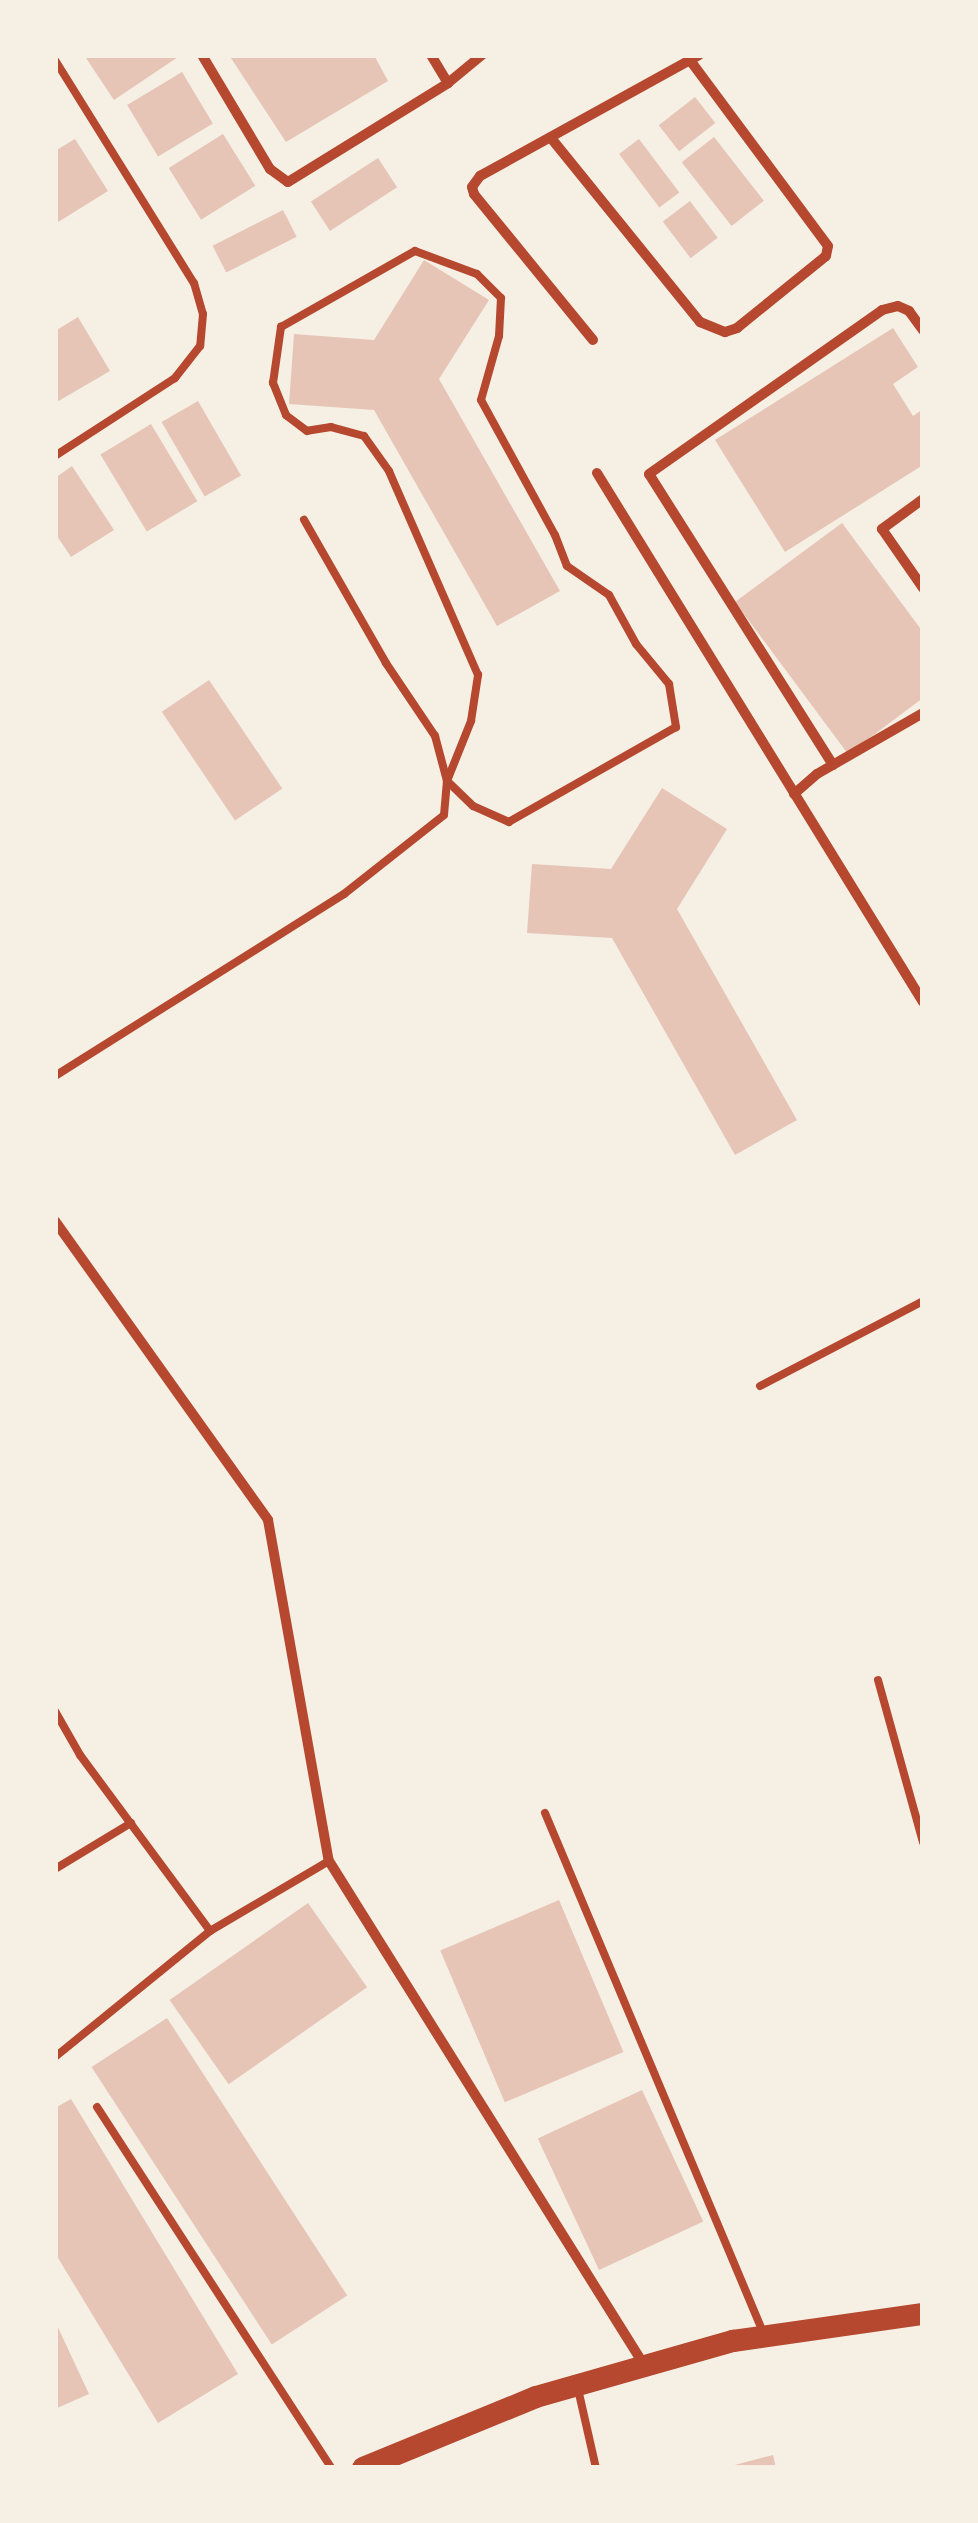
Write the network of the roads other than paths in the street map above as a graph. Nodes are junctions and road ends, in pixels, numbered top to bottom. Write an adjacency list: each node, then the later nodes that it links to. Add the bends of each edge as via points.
1 (202, 55): 6 (street, via 270,169 288,182)
2 (430, 55): 6 (street)
3 (475, 57): 6 (street)
4 (695, 58): 7 (street); 7 (street, via 828,246 816,264 736,328 725,332 700,322)
5 (55, 60): 10 (lane, via 194,283 204,314 200,346 175,378)
6 (448, 82)
7 (550, 138): 9 (street, via 480,176 472,187)
8 (923, 330): 16 (street, via 909,311 882,310 649,474)
9 (594, 340)
10 (55, 456)
11 (597, 473): 18 (street)
12 (923, 499): 14 (street, via 882,528)
13 (304, 520): 17 (lane, via 435,736)
14 (923, 588)
15 (923, 713): 16 (street)
16 (833, 765): 18 (street)
17 (447, 780): 17 (lane, via 471,721 478,676 390,471 364,436 331,427 307,431 286,415 273,383 281,326 415,252 477,274 501,298 499,336 481,400 567,566 609,595 636,644 669,684 676,728 509,822 473,806); 20 (lane, via 444,815 344,894)
18 (794, 794): 19 (street)
19 (923, 1002)
20 (55, 1076)
21 (55, 1220): 29 (street, via 268,1520)
22 (923, 1301): 23 (lane)
23 (760, 1386)
24 (878, 1680): 28 (lane)
25 (55, 1711): 27 (lane)
26 (545, 1813): 35 (lane)
27 (130, 1823): 30 (lane); 31 (lane)
28 (923, 1842)
29 (328, 1860): 31 (lane); 36 (street)
30 (55, 1869)
31 (210, 1932): 32 (lane)
32 (55, 2057)
33 (97, 2107): 38 (lane)
34 (923, 2314): 35 (highway)
35 (764, 2336): 36 (highway)
36 (644, 2366): 37 (highway)
37 (577, 2385): 39 (highway); 40 (lane)
38 (331, 2468)
39 (363, 2468)
40 (596, 2468)

